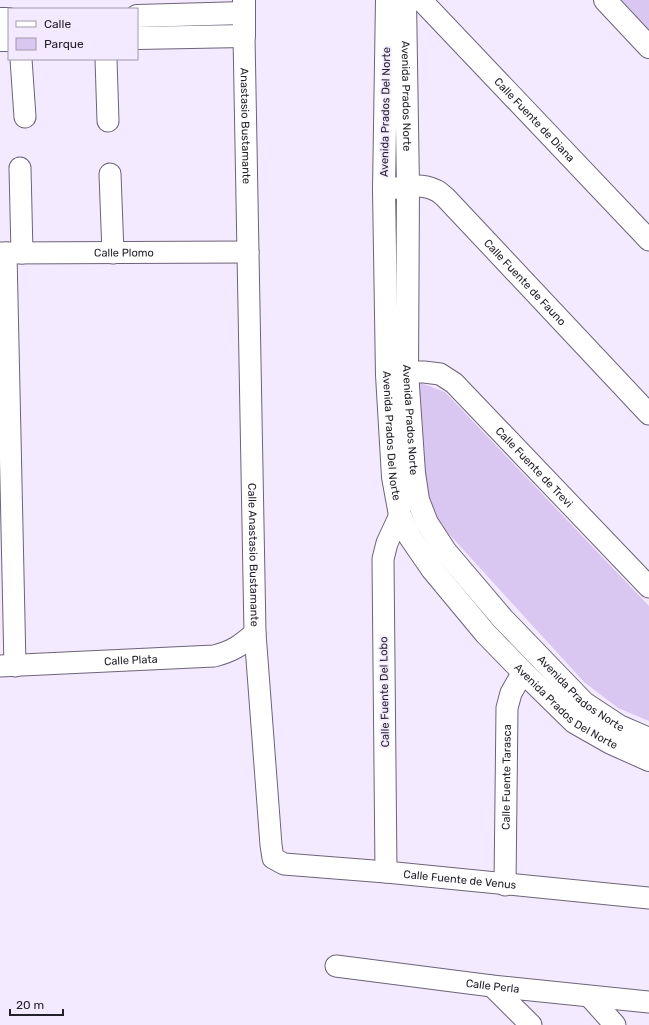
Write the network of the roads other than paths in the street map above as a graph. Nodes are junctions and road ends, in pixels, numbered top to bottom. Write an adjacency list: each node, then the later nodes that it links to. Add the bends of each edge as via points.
1 (387, 0): 17 (street, Avenida Prados Del Norte)
2 (405, 0): 16 (street, Avenida Prados Norte)
3 (421, 0): 18 (street, Calle Fuente de Diana)
4 (605, 0): 9 (street)
5 (244, 7): 6 (street); 7 (street, Anastasio Bustamante)
6 (138, 16)
7 (244, 36): 8 (street); 19 (street, Anastasio Bustamante)
8 (138, 38)
9 (649, 47)
10 (21, 60): 12 (street)
11 (106, 60): 13 (street)
12 (25, 117)
13 (108, 121)
14 (20, 168): 20 (street)
15 (110, 174): 21 (street)
16 (408, 187): 17 (street, Calle Fuente de Fauno); 22 (street, Avenida Prados Norte); 23 (street, Calle Fuente de Fauno, via 422,186 435,189 445,197)
17 (384, 190): 24 (street, Avenida Prados Del Norte, via 387,375 393,477)
18 (649, 240)
19 (248, 252): 21 (street, Calle Plomo); 27 (street, Calle Anastasio Bustamante)
20 (9, 253): 21 (street, Calle Plomo); 29 (street)
21 (113, 253)
22 (407, 372): 25 (street, Calle Fuente de Trevi, via 440,374 454,383); 26 (street, Avenida Prados Norte, via 418,500 427,523 446,552)
23 (649, 414)
24 (400, 515): 28 (street, Avenida Prados Del Norte, via 410,537 432,570); 34 (street, Calle Fuente Del Lobo, via 387,543 383,559)
25 (649, 587)
26 (503, 619): 28 (street); 31 (street, Avenida Prados Norte, via 584,703 619,726)
27 (255, 633): 29 (street, Calle Plata, via 242,645 214,656); 33 (street, Calle Anastasio Bustamante)
28 (486, 634): 30 (street, Avenida Prados Del Norte)
29 (8, 666)
30 (523, 672): 32 (street, Avenida Prados Del Norte, via 574,722 611,743); 35 (street, Calle Fuente Tarasca, via 511,692 507,708)
31 (649, 739)
32 (649, 760)
33 (273, 858): 34 (street, Calle Fuente de Venus, via 284,864)
34 (386, 872): 35 (street, Calle Fuente de Venus)
35 (505, 885): 36 (street, Calle Fuente de Venus)
36 (649, 898)
37 (336, 966): 38 (street, Calle Perla)
38 (492, 986): 39 (street, Calle Perla); 41 (street)
39 (590, 997): 40 (street, Calle Perla); 42 (street)
40 (649, 1002)
41 (531, 1025)
42 (615, 1025)

